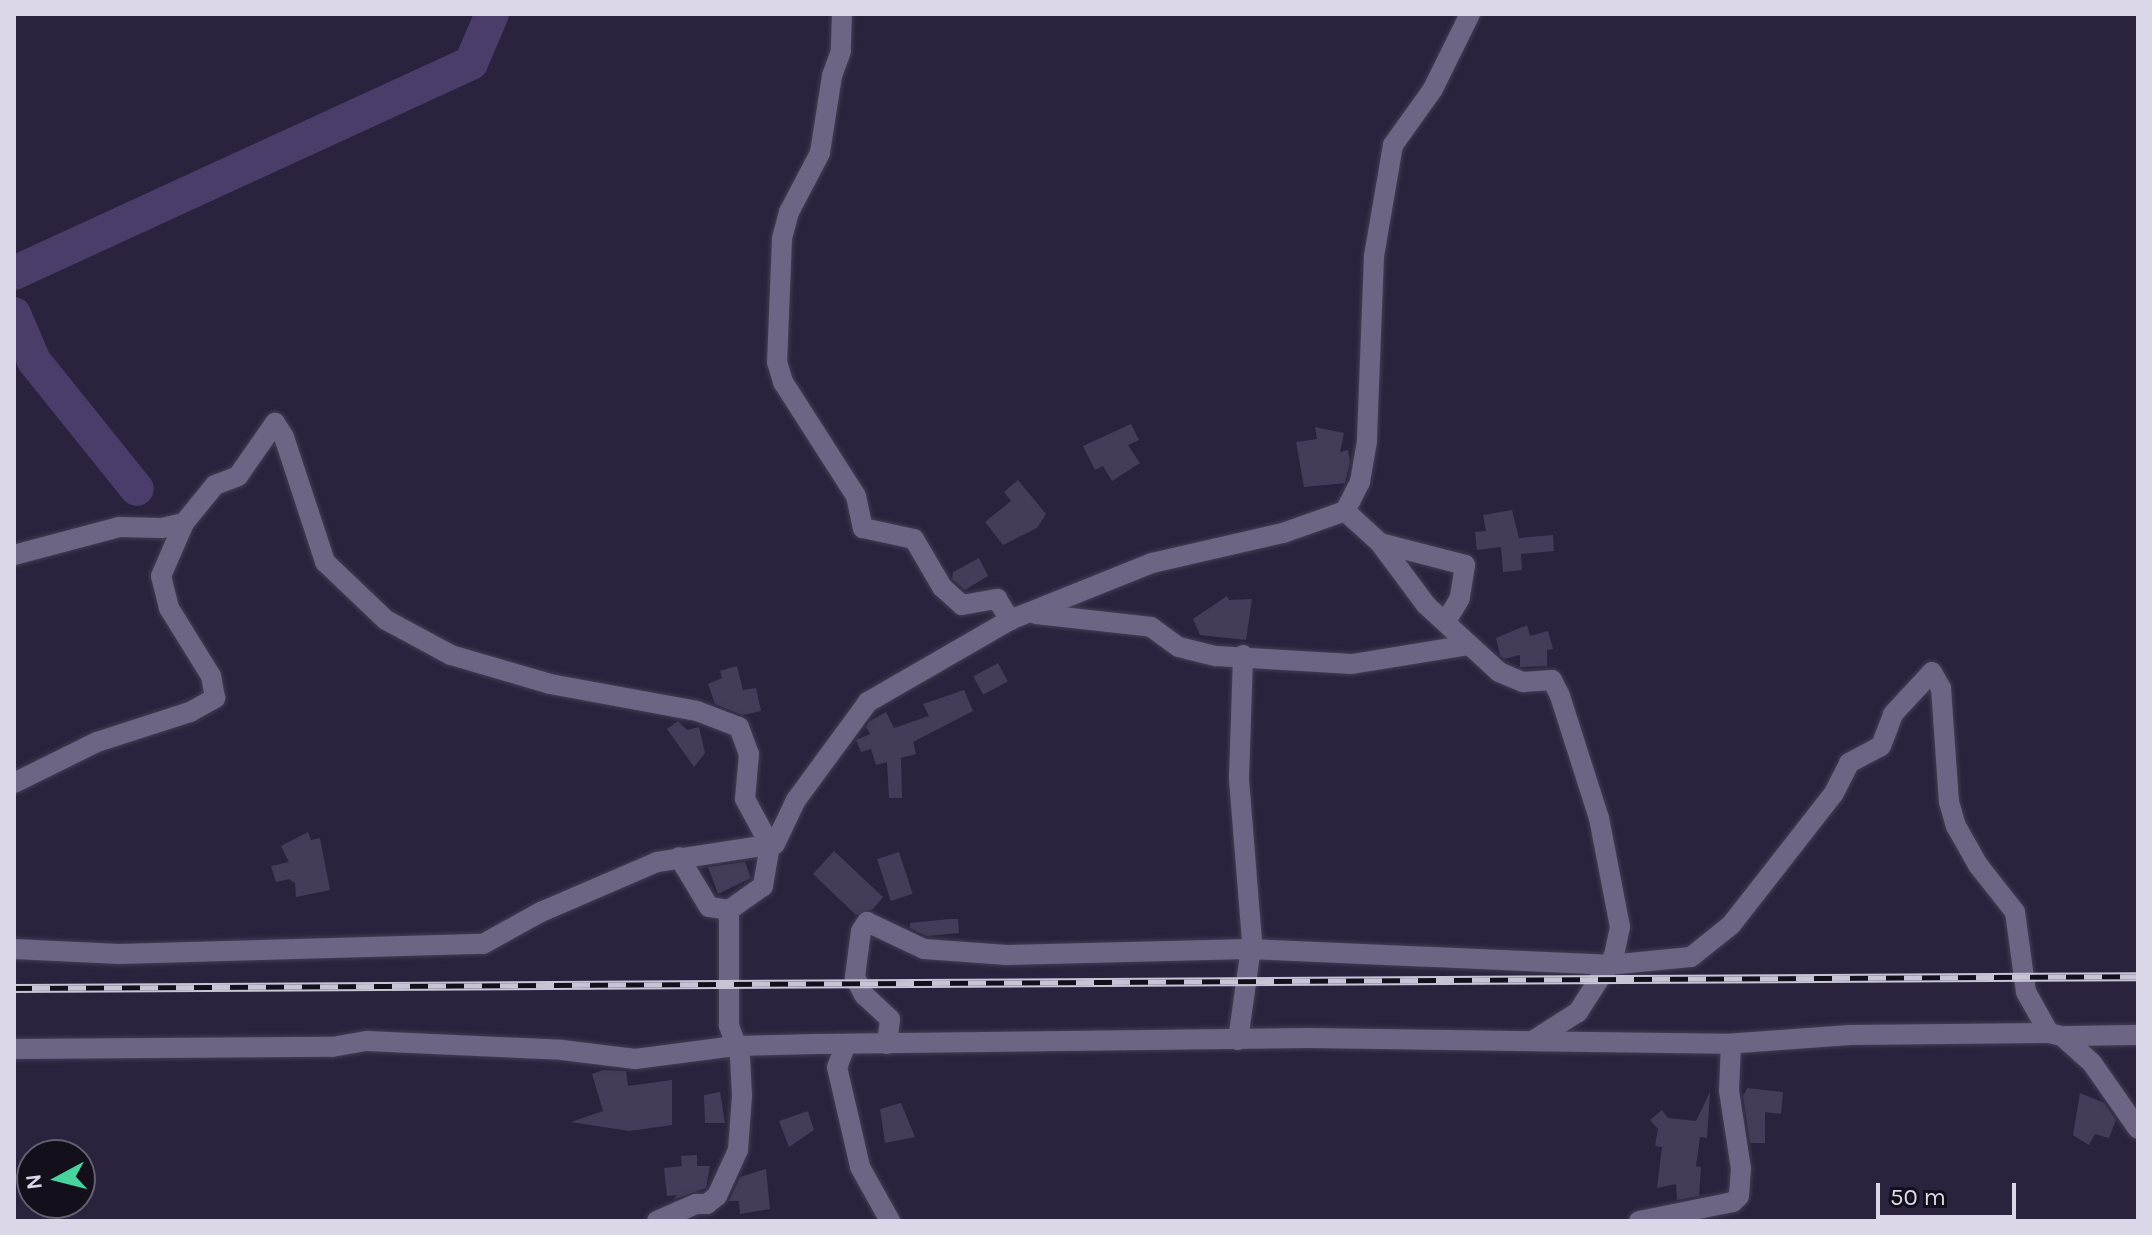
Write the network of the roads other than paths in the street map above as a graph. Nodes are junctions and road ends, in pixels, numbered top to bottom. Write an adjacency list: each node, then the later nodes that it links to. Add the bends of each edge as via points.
1 (842, 14): 8 (street, via 841,51 820,153 789,212 782,239 777,362 783,382 856,496 863,528 914,539 942,587 962,605 997,599)
2 (1470, 14): 3 (street, via 1433,89 1393,145 1374,256 1367,441 1360,482)
3 (1345, 511): 5 (street); 7 (street, via 1283,533 1152,563)
4 (184, 523): 6 (street, via 119,527); 12 (street, via 161,576 169,608 211,676 215,698 190,712 97,742); 13 (street, via 215,485 238,476 271,426 280,426 325,562 347,588 386,620 451,655 550,684 697,711 739,727 749,754 745,799)
5 (1380, 543): 9 (street, via 1408,585); 9 (street, via 1465,565 1463,590)
6 (14, 555)
7 (1036, 614): 8 (street); 11 (street, via 1151,627 1197,653)
8 (1010, 620): 13 (street, via 868,702)
9 (1446, 621): 10 (street)
10 (1469, 645): 11 (street, via 1352,664); 18 (street, via 1499,672 1523,682 1552,680 1560,696 1599,818 1620,927)
11 (1243, 655): 17 (street, via 1238,757)
12 (14, 783)
13 (770, 845): 14 (street); 15 (street, via 763,886)
14 (679, 857): 15 (street, via 709,907); 16 (street, via 598,885 483,944 119,954)
15 (729, 910): 26 (street, via 729,1025)
16 (14, 949)
17 (1249, 949): 18 (street); 21 (street, via 1248,997); 24 (street, via 1130,956 947,952 914,945 867,922 855,977 864,995 890,1019)
18 (1609, 965): 19 (street, via 1691,957 1731,925 1834,793 1849,763 1881,746 1893,714 1932,672 1941,688 1949,802 1956,826 2015,912 2026,992); 22 (street, via 1578,1012)
19 (2056, 1035): 20 (street); 25 (street, via 1850,1035); 28 (street, via 2092,1063)
20 (2138, 1035)
21 (1238, 1040): 22 (street); 24 (street)
22 (1534, 1040): 25 (street)
23 (846, 1044): 24 (street); 26 (street); 30 (street, via 837,1067 860,1167)
24 (887, 1044)
25 (1731, 1044): 31 (street, via 1729,1091 1741,1169 1739,1196 1733,1202)
26 (735, 1046): 27 (street, via 635,1059 562,1050 367,1041 332,1047); 29 (street, via 742,1095 738,1150 717,1196)
27 (14, 1049)
28 (2138, 1129)
29 (657, 1221)
30 (890, 1221)
31 (1639, 1221)

